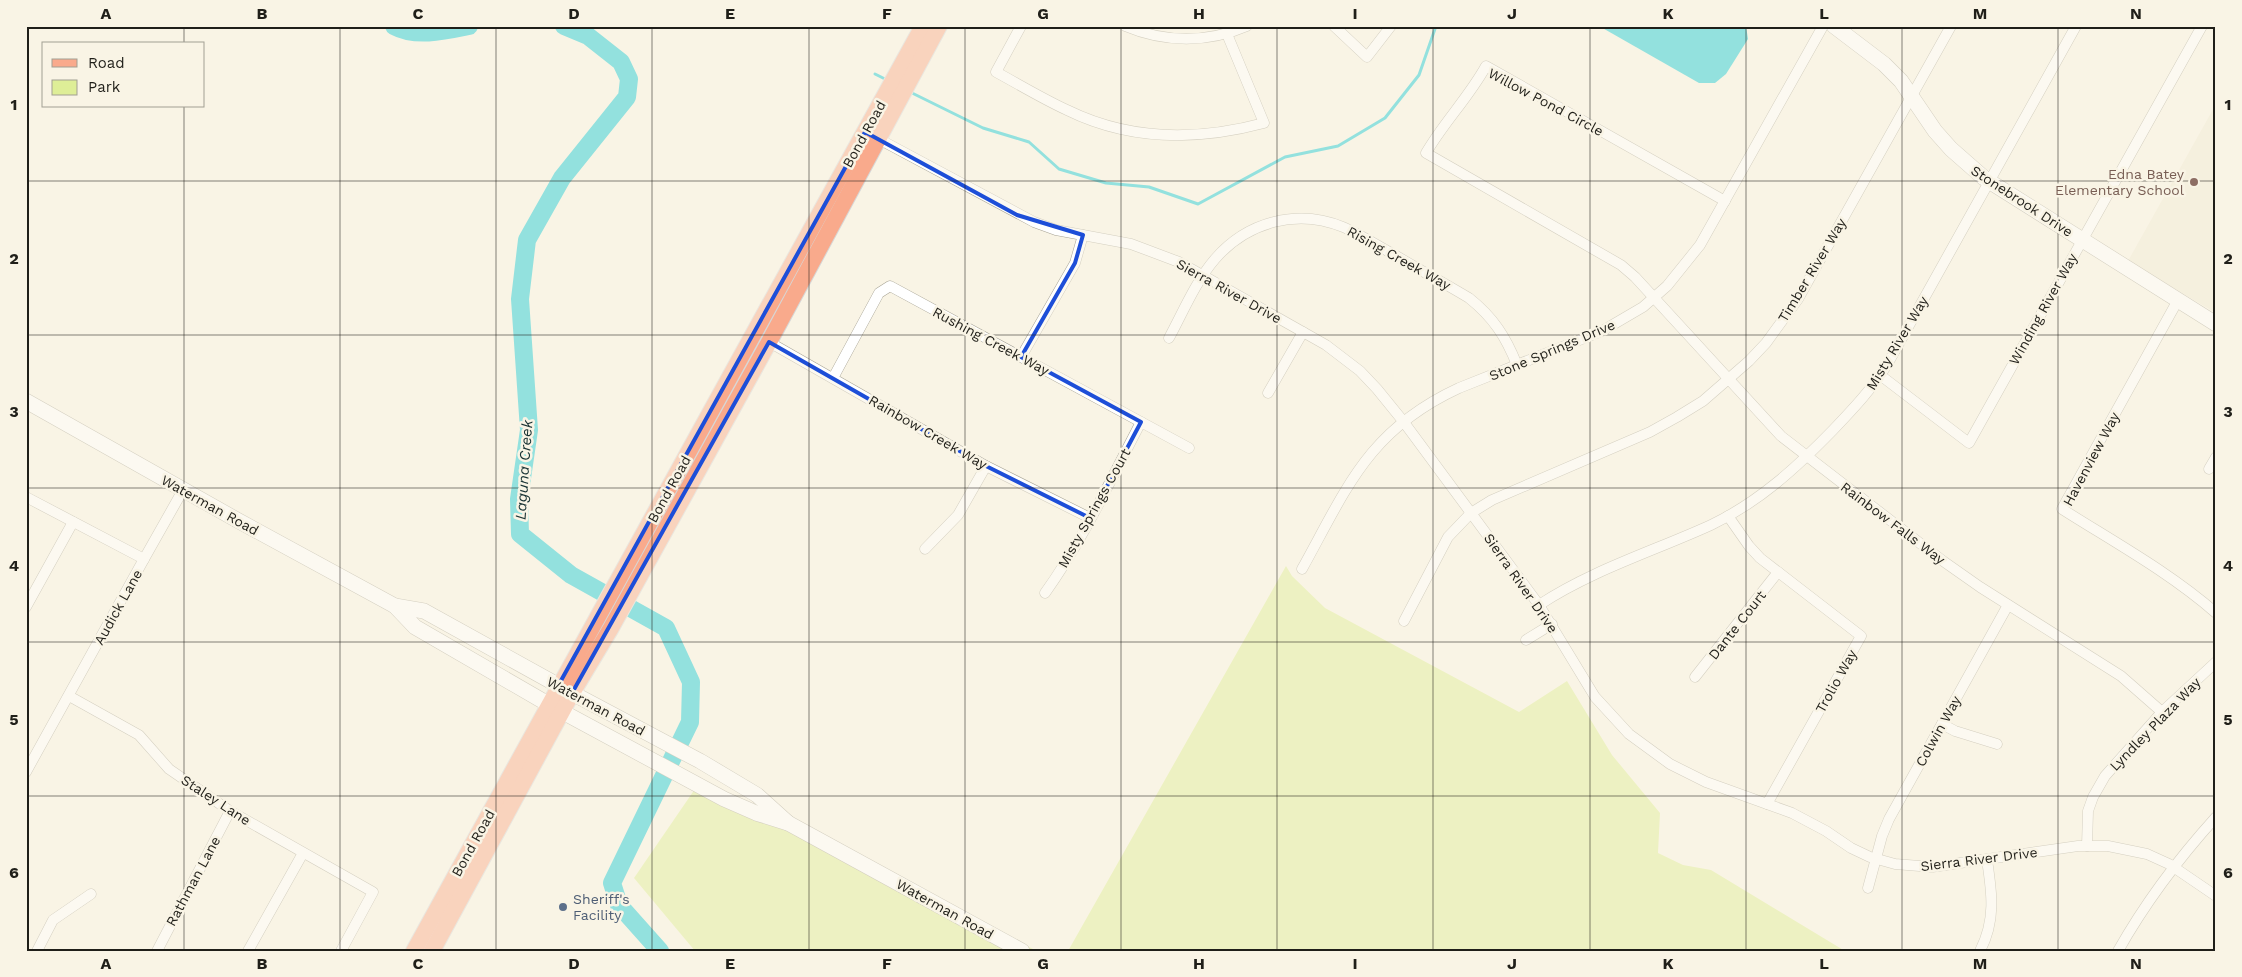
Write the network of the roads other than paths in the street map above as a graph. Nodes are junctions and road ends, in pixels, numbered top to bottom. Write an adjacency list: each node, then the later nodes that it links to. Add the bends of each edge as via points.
1 (923, 26): 14 (main road, Bond Road)
2 (939, 26): 14 (main road, Bond Road)
3 (1022, 26): 13 (street, via 996,72 1091,120 1135,132 1185,137 1212,135 1264,123)
4 (1125, 26): 13 (street, via 1174,39)
5 (1248, 26): 13 (street)
6 (1334, 26): 7 (street, via 1367,57)
7 (1391, 26)
8 (1823, 26): 18 (street, Stone Springs Drive)
9 (1834, 26): 15 (main road, Stonebrook Drive, via 1884,64)
10 (1951, 26): 15 (street, Timber River Way)
11 (2076, 26): 17 (street, Misty River Way)
12 (2202, 26): 21 (street, Winding River Way)
13 (1227, 34)
14 (908, 69): 16 (main road, Bond Road)
15 (1912, 96): 17 (main road, Stonebrook Drive, via 1950,149); 33 (street, Timber River Way, via 1798,299 1766,343)
16 (872, 135): 19 (main road, Bond Road); 20 (street, Sierra River Drive, via 1017,215 1056,230); 28 (main road, Bond Road)
17 (1989, 182): 21 (main road, Stonebrook Drive); 31 (street, Misty River Way)
18 (1725, 201): 23 (street, Stone Springs Drive, via 1689,261); 23 (street, Willow Pond Circle, via 1486,66 1426,152 1605,254 1635,277)
19 (809, 235): 28 (main road, via 804,260 766,327 765,336); 64 (main road, Bond Road, via 596,618)
20 (1083, 235): 22 (street, Sierra River Drive, via 1155,252); 29 (street, via 1075,263)
21 (2082, 240): 24 (main road, Stonebrook Drive); 31 (street, Winding River Way, via 1968,443)
22 (1204, 276): 26 (street, Sierra River Drive); 27 (street, Rising Creek Way); 30 (street, Rising Creek Way, via 1226,247 1253,229 1297,218 1329,222 1352,231 1483,308 1502,332)
23 (1654, 298): 30 (street, Stone Springs Drive, via 1602,331); 33 (street, Rainbow Falls Way)
24 (2178, 300): 25 (main road, Stonebrook Drive); 58 (street, Havenview Way, via 2062,509 2169,576)
25 (2216, 324)
26 (1303, 332): 34 (street); 36 (street, Sierra River Drive, via 1360,370)
27 (1169, 338)
28 (769, 342): 32 (street, Rainbow Creek Way); 64 (main road, Bond Road, via 611,628)
29 (1021, 357): 32 (street, Rushing Creek Way, via 890,286 879,293); 37 (street, Rushing Creek Way)
30 (1517, 365): 36 (street, Stone Springs Drive, via 1438,398)
31 (1880, 375): 39 (street, Misty River Way, via 1862,400)
32 (833, 378): 41 (street, Rainbow Creek Way)
33 (1729, 380): 39 (street, Rainbow Falls Way, via 1781,436); 45 (street, Timber River Way, via 1703,401 1650,432 1492,500)
34 (1268, 393)
35 (26, 402): 43 (main road, Waterman Road)
36 (1403, 421): 45 (street, Sierra River Drive); 51 (street, Stone Springs Drive, via 1354,475)
37 (1141, 422): 38 (street, Rushing Creek Way); 47 (street, Misty Springs Court)
38 (1189, 448)
39 (1807, 457): 46 (street, Misty River Way, via 1778,483); 55 (street, Rainbow Falls Way, via 1943,561)
40 (2216, 457): 42 (street)
41 (986, 466): 47 (street, Rainbow Creek Way); 49 (street, via 958,514)
42 (2209, 469)
43 (183, 490): 50 (street); 56 (main road, Waterman Road)
44 (26, 496): 48 (street, Audick Lane)
45 (1471, 513): 54 (street, Sierra River Drive); 59 (street, Timber River Way, via 1448,537)
46 (1728, 516): 52 (street, Trolio Way, via 1749,546); 54 (street, Misty River Way, via 1579,582)
47 (1090, 518): 53 (street, Misty Springs Court)
48 (73, 522): 50 (street, Audick Lane); 57 (street)
49 (925, 549)
50 (144, 559): 65 (street, Audick Lane)
51 (1302, 569)
52 (1778, 572): 63 (street, Dante Court); 71 (street, Trolio Way, via 1861,636)
53 (1045, 593)
54 (1539, 605): 60 (street, Sierra River Drive)
55 (2008, 605): 67 (street, Rainbow Falls Way, via 2121,676); 68 (street, Colwin Way)
56 (396, 606): 64 (main road, Waterman Road, via 424,611); 66 (main road, Waterman Road, via 415,627)
57 (26, 607)
58 (2216, 612)
59 (1404, 621)
60 (1552, 624): 61 (street); 71 (street, Sierra River Drive, via 1595,697 1629,734 1686,773)
61 (1526, 640)
62 (2216, 662): 67 (street, Lyndley Plaza Way)
63 (1695, 677)
64 (565, 690): 66 (main road, Bond Road); 74 (main road, Waterman Road, via 700,761 757,795)
65 (68, 696): 70 (street, Audick Lane); 72 (street, Staley Lane, via 139,735 169,769)
66 (555, 708): 74 (main road, Waterman Road, via 740,806); 87 (main road, Bond Road); 88 (main road, Bond Road)
67 (2162, 712): 75 (street, Lyndley Plaza Way, via 2100,783 2088,812)
68 (1942, 724): 69 (street); 77 (street, Colwin Way, via 1889,819)
69 (1997, 744)
70 (26, 772)
71 (1767, 804): 77 (street, Sierra River Drive, via 1809,822)
72 (230, 811): 76 (street, Staley Lane); 84 (street, Rathman Lane)
73 (2216, 817): 79 (street)
74 (788, 823): 89 (main road, Waterman Road)
75 (2087, 846): 78 (street, Sierra River Drive); 79 (street, Sierra River Drive, via 2147,854)
76 (303, 853): 85 (street); 86 (street, Staley Lane, via 373,892)
77 (1876, 859): 78 (street, Sierra River Drive, via 1932,867); 80 (street, Colwin Way)
78 (1987, 860): 90 (street, via 1992,917)
79 (2174, 867): 82 (street, Sierra River Drive); 91 (street)
80 (1868, 888)
81 (90, 894): 83 (street, via 53,920)
82 (2216, 896)
83 (37, 951)
84 (157, 951)
85 (248, 951)
86 (341, 951)
87 (414, 951)
88 (432, 951)
89 (1022, 951)
90 (1980, 951)
91 (2118, 951)

